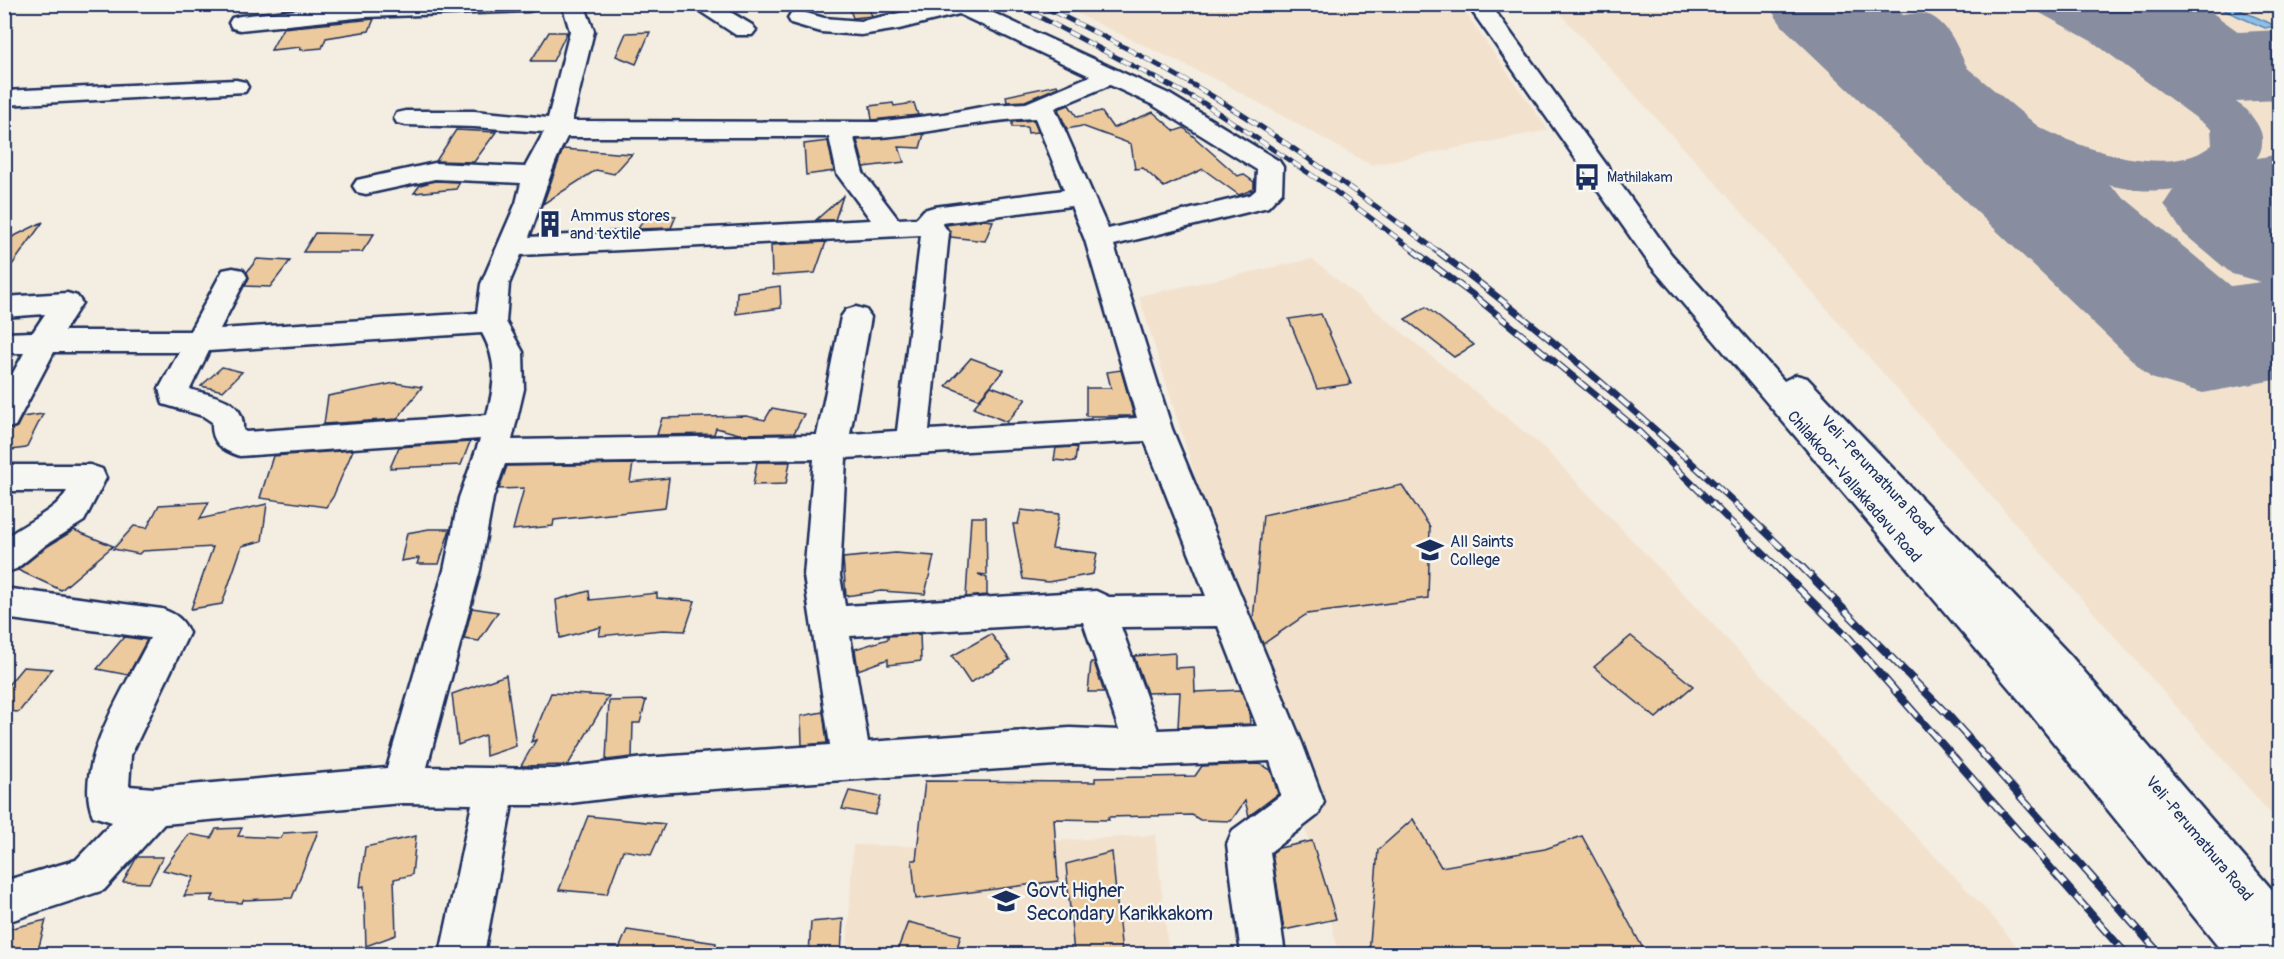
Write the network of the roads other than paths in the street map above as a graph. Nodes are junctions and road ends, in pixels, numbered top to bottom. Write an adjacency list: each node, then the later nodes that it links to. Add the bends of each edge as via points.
1 (528, 4): 8 (street, via 365,10)
2 (573, 4): 15 (street, via 582,31)
3 (700, 4): 9 (street)
4 (1478, 4): 52 (street, Chilakkoor-Vallakkadavu Road, via 1661,260 2034,690)
5 (1492, 4): 49 (street, Veli -Perumathura Road, via 1665,238 1795,385 2056,665)
6 (958, 6): 7 (street, via 918,19 841,30); 10 (street)
7 (799, 18)
8 (240, 23)
9 (744, 30)
10 (1110, 76): 13 (street); 22 (street, via 1160,99 1270,166 1269,192 1259,201)
11 (236, 87): 12 (street)
12 (4, 98)
13 (1035, 108): 16 (street, via 944,122); 19 (street, via 1044,110 1048,116)
14 (406, 118): 15 (street, via 474,118)
15 (559, 128): 16 (street); 17 (street)
16 (840, 131): 21 (street, via 850,174 882,214)
17 (536, 176): 18 (street, via 435,171); 23 (street)
18 (366, 186)
19 (1080, 196): 20 (street, via 933,216); 22 (street)
20 (925, 226): 21 (street); 34 (street, via 935,233)
21 (888, 228): 23 (street)
22 (1099, 240): 32 (street)
23 (510, 247): 27 (street, via 495,284)
24 (233, 277): 28 (street)
25 (4, 307): 29 (street, via 67,303)
26 (856, 317): 35 (street)
27 (491, 322): 28 (street); 33 (street, via 508,352 509,389)
28 (199, 341): 29 (street); 33 (street, via 174,396 214,408 228,417 227,435 240,444)
29 (42, 342): 30 (street); 31 (street, via 37,359)
30 (4, 343)
31 (4, 418)
32 (1156, 429): 34 (street); 39 (street)
33 (497, 439): 35 (street); 45 (street, via 476,498 462,570)
34 (912, 443): 35 (street)
35 (831, 447): 41 (street, via 822,576)
36 (4, 478): 37 (street, via 90,478 72,512 35,534)
37 (4, 560)
38 (4, 603): 47 (street, via 162,624 171,633 112,754 107,803)
39 (1230, 611): 40 (street); 42 (street)
40 (1098, 612): 41 (street, via 1096,606 1089,604); 43 (street)
41 (831, 622): 44 (street)
42 (1283, 743): 43 (street); 51 (street, via 1305,802 1248,844)
43 (1145, 748): 44 (street, via 1070,746)
44 (852, 763): 46 (street, via 644,776 554,787)
45 (402, 785): 46 (street); 47 (street)
46 (496, 785): 50 (street)
47 (154, 807): 48 (street, via 90,876)
48 (4, 902)
49 (2280, 933)
50 (462, 954)
51 (1263, 954)
52 (2251, 954)

